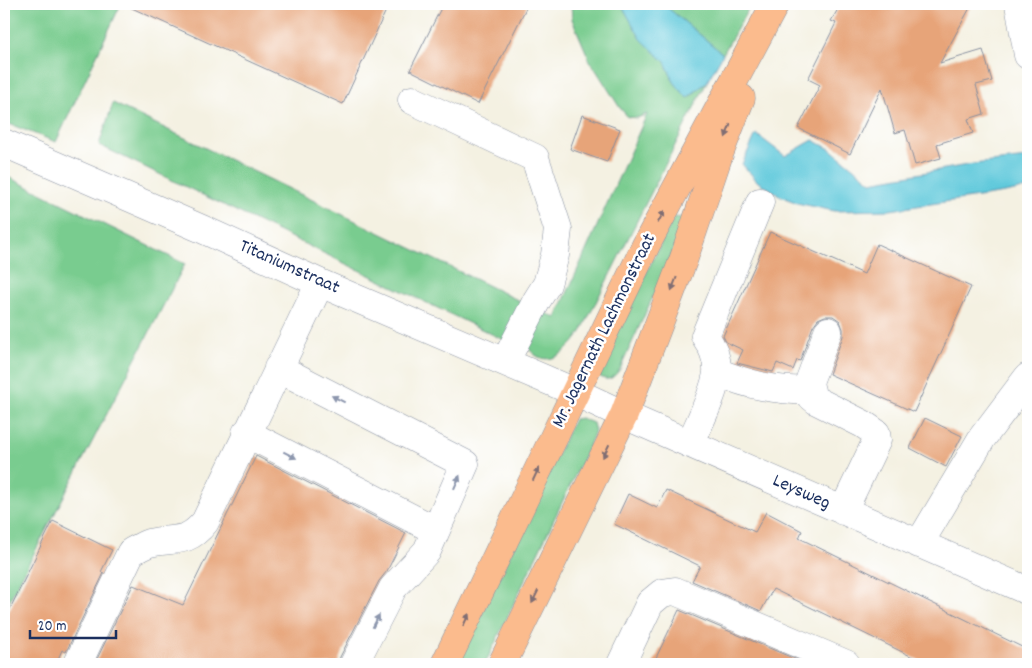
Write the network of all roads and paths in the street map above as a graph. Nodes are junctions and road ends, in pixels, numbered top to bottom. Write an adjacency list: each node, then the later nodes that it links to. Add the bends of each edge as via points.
1 (776, 4): 14 (main road, Mr. Jagernath Lachmonstraat, one-way to 1, via 646,245); 15 (main road, Mr. Jagernath Lachmonstraat, one-way to 15)
2 (1019, 4): 3 (street)
3 (1028, 55)
4 (412, 100): 9 (street, via 534,158 558,229 555,255 548,284)
5 (4, 143): 7 (street, Titaniumstraat)
6 (760, 202): 11 (street, via 705,336 712,346)
7 (320, 283): 9 (street, Titaniumstraat); 10 (street)
8 (828, 331): 13 (street, via 809,382)
9 (505, 362): 14 (street, Titaniumstraat)
10 (278, 368): 16 (street); 19 (street, one-way to 10, via 465,464)
11 (717, 372): 13 (street, via 767,388); 17 (street, via 709,401)
12 (1028, 378): 20 (street, via 982,438)
13 (811, 391): 18 (street, via 818,401 876,433 876,440)
14 (575, 392): 15 (street, Leysweg); 24 (main road, Mr. Jagernath Lachmonstraat, one-way to 14)
15 (624, 415): 17 (street, Leysweg); 25 (main road, Mr. Jagernath Lachmonstraat, one-way to 25)
16 (246, 433): 19 (street, one-way to 19); 22 (street, via 205,522 196,532 186,538 147,544 131,552)
17 (690, 444): 18 (street, Leysweg)
18 (843, 511): 20 (street, Leysweg)
19 (435, 530): 23 (street, one-way to 19, via 392,588 426,550)
20 (919, 544): 21 (street, Leysweg)
21 (1028, 591)
22 (80, 664)
23 (354, 664)
24 (445, 664)
25 (502, 664)
26 (621, 664): 27 (street, via 650,603 662,593 675,591)
27 (846, 664)

